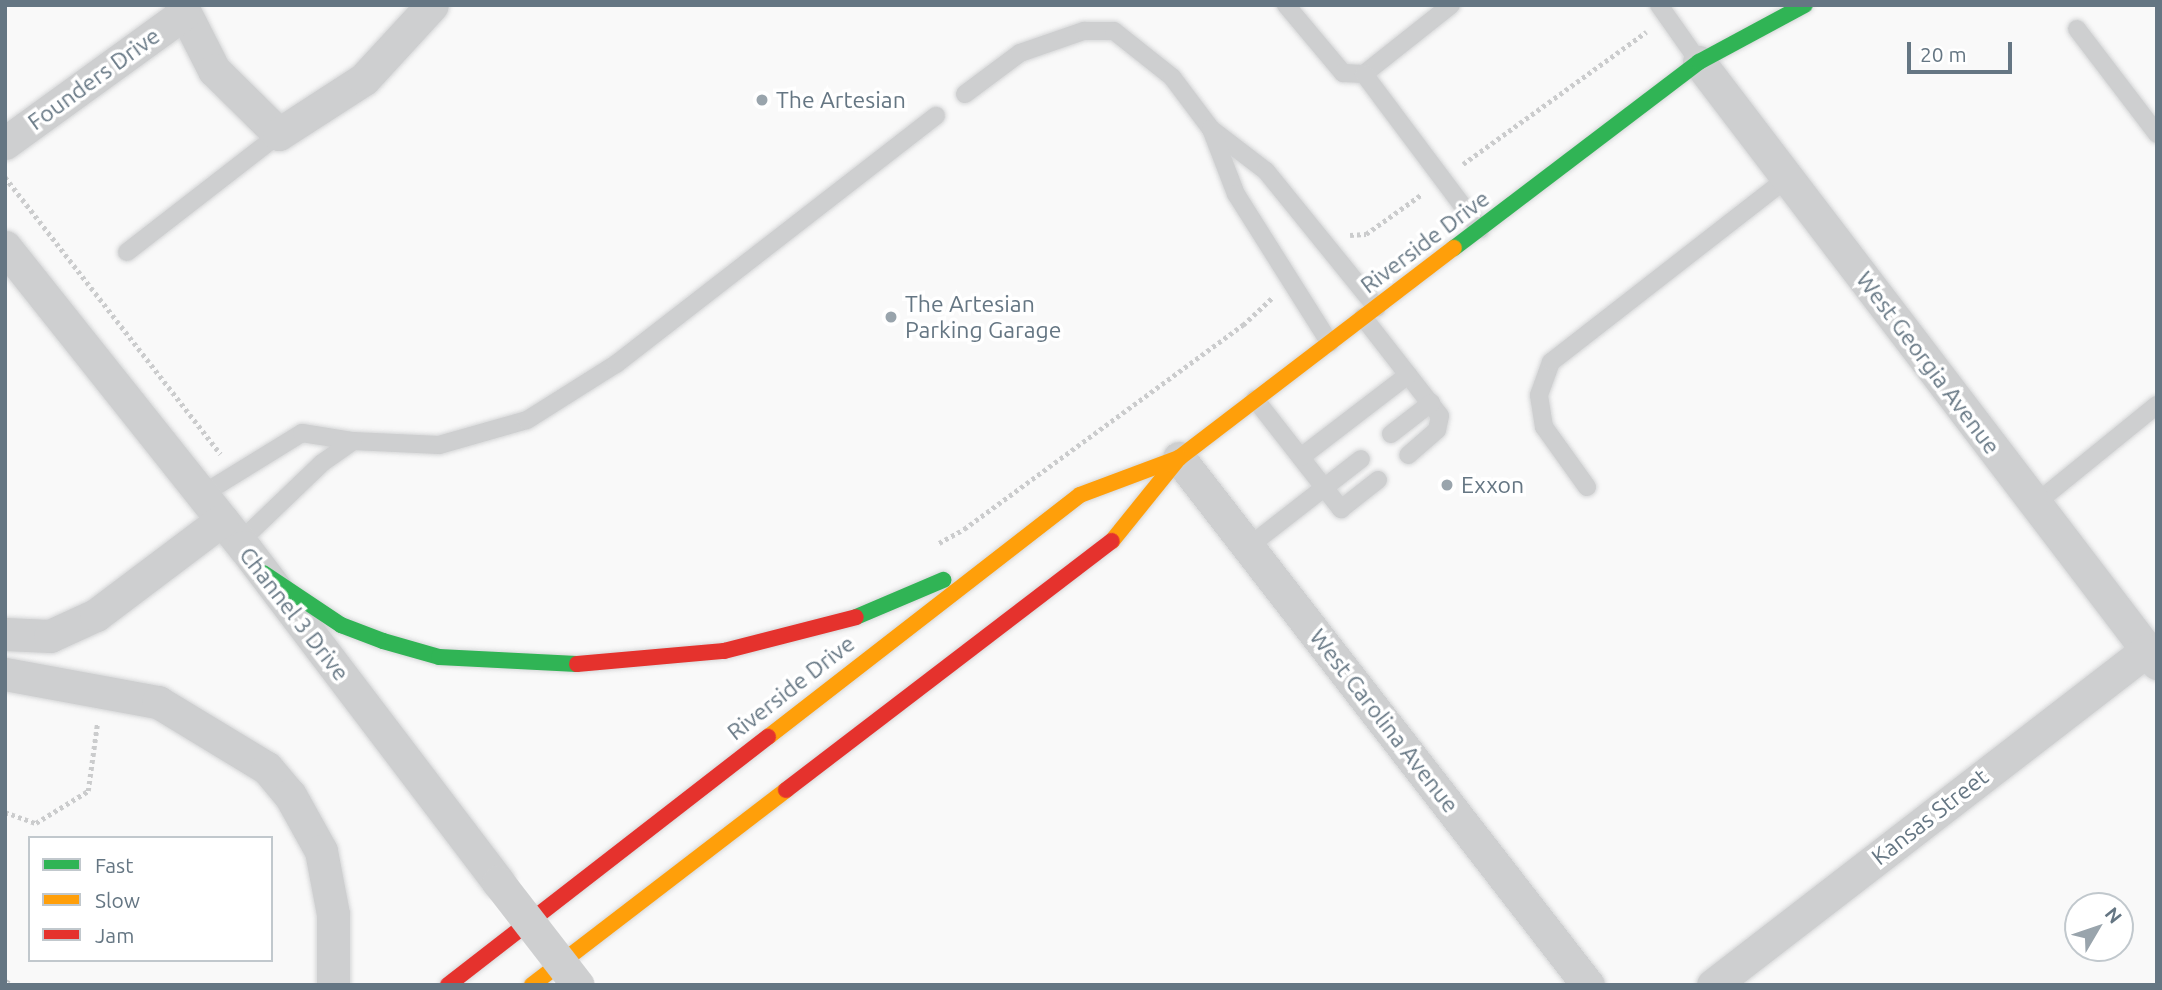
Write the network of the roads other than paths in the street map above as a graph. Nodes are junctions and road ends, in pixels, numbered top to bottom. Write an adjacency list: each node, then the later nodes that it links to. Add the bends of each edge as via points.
1 (432, 5): 14 (street, via 364,79)
2 (1286, 5): 10 (lane, via 1343,73)
3 (1451, 5): 10 (lane)
4 (1805, 5): 9 (main road, Riverside Drive)
5 (182, 10): 14 (street, via 214,70); 16 (street, Founders Drive)
6 (1663, 11): 9 (lane)
7 (1734, 24): 9 (main road, Riverside Drive)
8 (2077, 29): 15 (lane)
9 (1699, 62): 17 (street, West Georgia Avenue); 18 (main road, Riverside Drive)
10 (1364, 74): 18 (lane)
11 (965, 94): 13 (lane, via 1020,53 1084,31 1114,31 1172,77)
12 (936, 116): 28 (lane, via 616,364 527,420 439,445)
13 (1211, 128): 21 (lane, via 1266,170); 22 (lane, via 1236,194)
14 (279, 134): 20 (lane)
15 (2157, 134)
16 (5, 143)
17 (1787, 178): 34 (lane, via 1551,362 1539,395 1544,428); 36 (street, West Georgia Avenue)
18 (1480, 229): 21 (main road, Riverside Drive)
19 (5, 247): 37 (street, Channel 3 Drive)
20 (127, 252)
21 (1370, 313): 22 (main road, Riverside Drive); 23 (lane)
22 (1330, 343): 24 (main road, Riverside Drive)
23 (1408, 374): 25 (lane); 30 (lane)
24 (1255, 399): 30 (lane); 31 (main road, Riverside Drive)
25 (1431, 403): 27 (lane); 29 (lane, via 1440,416 1437,430)
26 (2157, 405): 36 (lane)
27 (1391, 434)
28 (353, 441): 37 (lane, via 322,463 247,536); 37 (lane, via 302,433 236,471 211,489)
29 (1408, 455)
30 (1301, 457): 35 (lane)
31 (1179, 458): 38 (street, West Carolina Avenue); 39 (main road, Riverside Drive, via 1080,495); 46 (main road, Riverside Drive, via 1118,536)
32 (1361, 459): 35 (lane)
33 (1378, 480): 35 (lane, via 1341,509)
34 (1587, 487)
35 (1325, 489): 38 (lane)
36 (2035, 504): 42 (street, West Georgia Avenue)
37 (222, 520): 40 (street, Channel 3 Drive); 41 (street, via 96,615 50,636)
38 (1248, 547): 48 (street, West Carolina Avenue)
39 (993, 558): 40 (main road, via 857,617 724,651 603,664 528,665 439,657 394,645 341,625); 45 (main road, Riverside Drive)
40 (263, 573): 47 (street, Channel 3 Drive, bridge)
41 (5, 634)
42 (2152, 656): 49 (street, Kansas Street)
43 (5, 674): 44 (street, via 158,702 267,768 296,804 321,851 333,915)
44 (333, 985)
45 (448, 985)
46 (532, 985)
47 (578, 985)
48 (1588, 985)
49 (1713, 985)

